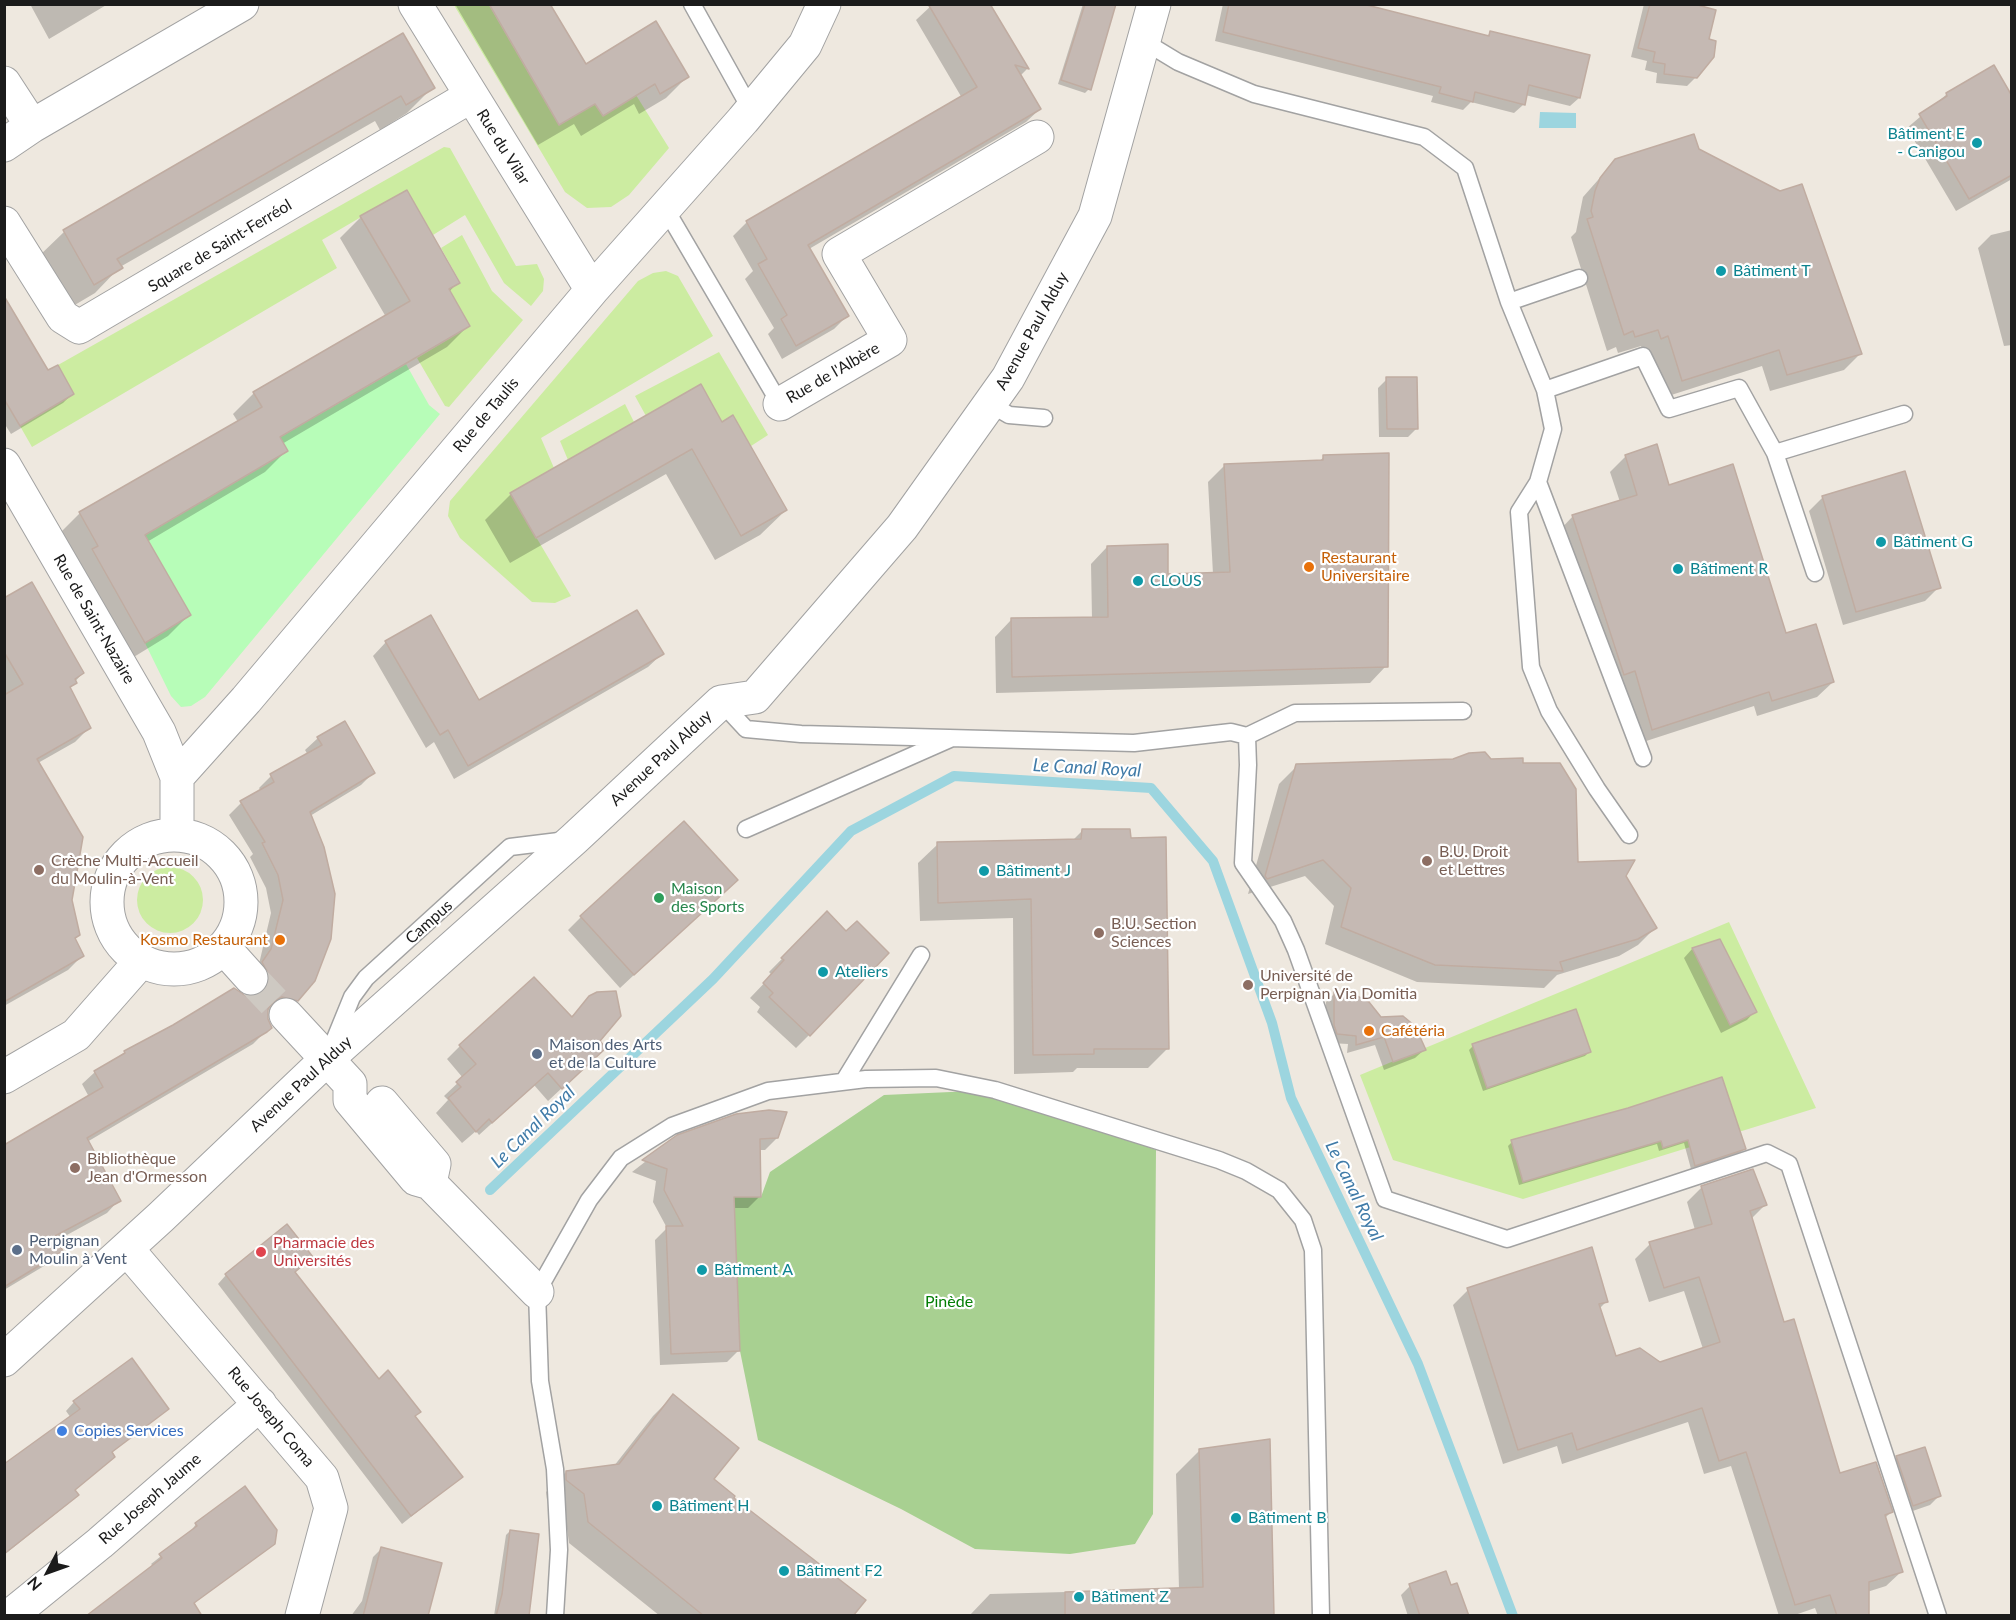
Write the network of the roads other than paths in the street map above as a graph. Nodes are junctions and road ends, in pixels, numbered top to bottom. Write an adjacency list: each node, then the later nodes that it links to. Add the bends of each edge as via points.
1 (242, 4): 10 (street)
2 (415, 4): 8 (street, Rue du Vilar)
3 (692, 4): 9 (lane)
4 (824, 4): 9 (street, Rue de Taulis, via 805,45)
5 (1154, 4): 6 (street, Avenue Paul Alduy)
6 (1145, 42): 17 (lane, via 1178,62 1254,94 1424,137 1465,168); 20 (street, Avenue Paul Alduy, via 1095,216 1008,378)
7 (4, 83): 10 (street)
8 (471, 96): 14 (street, Square de Saint-Ferréol, via 79,327 63,317); 16 (street, Rue du Vilar)
9 (751, 110): 13 (street, Rue de Taulis)
10 (32, 126): 12 (street)
11 (1037, 137): 19 (street, Rue de l'Albère, via 839,254 890,340)
12 (4, 145)
13 (665, 208): 16 (street, Rue de Taulis); 19 (lane, Rue de l'Albère)
14 (4, 223)
15 (1579, 278): 17 (lane)
16 (592, 290): 32 (street, Rue de Taulis)
17 (1509, 302): 18 (lane)
18 (1545, 390): 23 (lane, via 1642,356 1669,410 1739,388); 25 (lane, via 1553,429)
19 (780, 404)
20 (990, 404): 22 (lane, via 1009,415); 27 (street, Avenue Paul Alduy, via 902,527 755,696)
21 (1904, 414): 23 (lane)
22 (1044, 418)
23 (1775, 453): 26 (lane)
24 (4, 465): 32 (street, Rue de Saint-Nazaire, via 159,732)
25 (1539, 482): 31 (lane); 35 (lane, via 1519,512 1531,667 1549,711)
26 (1815, 573)
27 (721, 702): 30 (lane, via 746,729); 41 (street, Avenue Paul Alduy)
28 (1463, 711): 29 (lane, via 1295,712)
29 (1247, 736): 30 (lane, via 1231,732 1134,743); 52 (lane, via 1243,863 1283,921 1296,950 1385,1199 1507,1239 1767,1154 1789,1164)
30 (953, 738): 33 (lane)
31 (1643, 758)
32 (177, 777): 34 (street)
33 (746, 829)
34 (177, 834): 36 (street, via 198,838 217,849 232,866 240,886 242,908 236,930); 38 (street, via 154,837 134,847 118,863 109,883 106,906 112,928 124,947)
35 (1629, 834)
36 (224, 948): 38 (street, via 206,962 185,969 163,969); 39 (street)
37 (921, 955): 43 (lane)
38 (141, 961): 42 (street, via 76,1035)
39 (251, 978)
40 (286, 1015): 41 (street)
41 (327, 1059): 44 (street, Avenue Paul Alduy); 45 (street, via 350,1084 350,1100 416,1179 430,1184)
42 (4, 1077)
43 (844, 1081): 45 (lane, via 768,1091 672,1126 621,1158 589,1200); 51 (lane, via 936,1078 995,1090 1220,1160 1279,1190 1303,1220 1313,1250)
44 (127, 1249): 46 (street, Avenue Paul Alduy); 47 (street, Rue Joseph Coma)
45 (537, 1292): 50 (lane, via 540,1381 555,1469 559,1550)
46 (4, 1360)
47 (260, 1404): 48 (street, Rue Joseph Jaume); 49 (street, Rue Joseph Coma, via 322,1478 331,1508)
48 (10, 1616)
49 (302, 1616)
50 (555, 1616)
51 (1321, 1616)
52 (1938, 1616)

